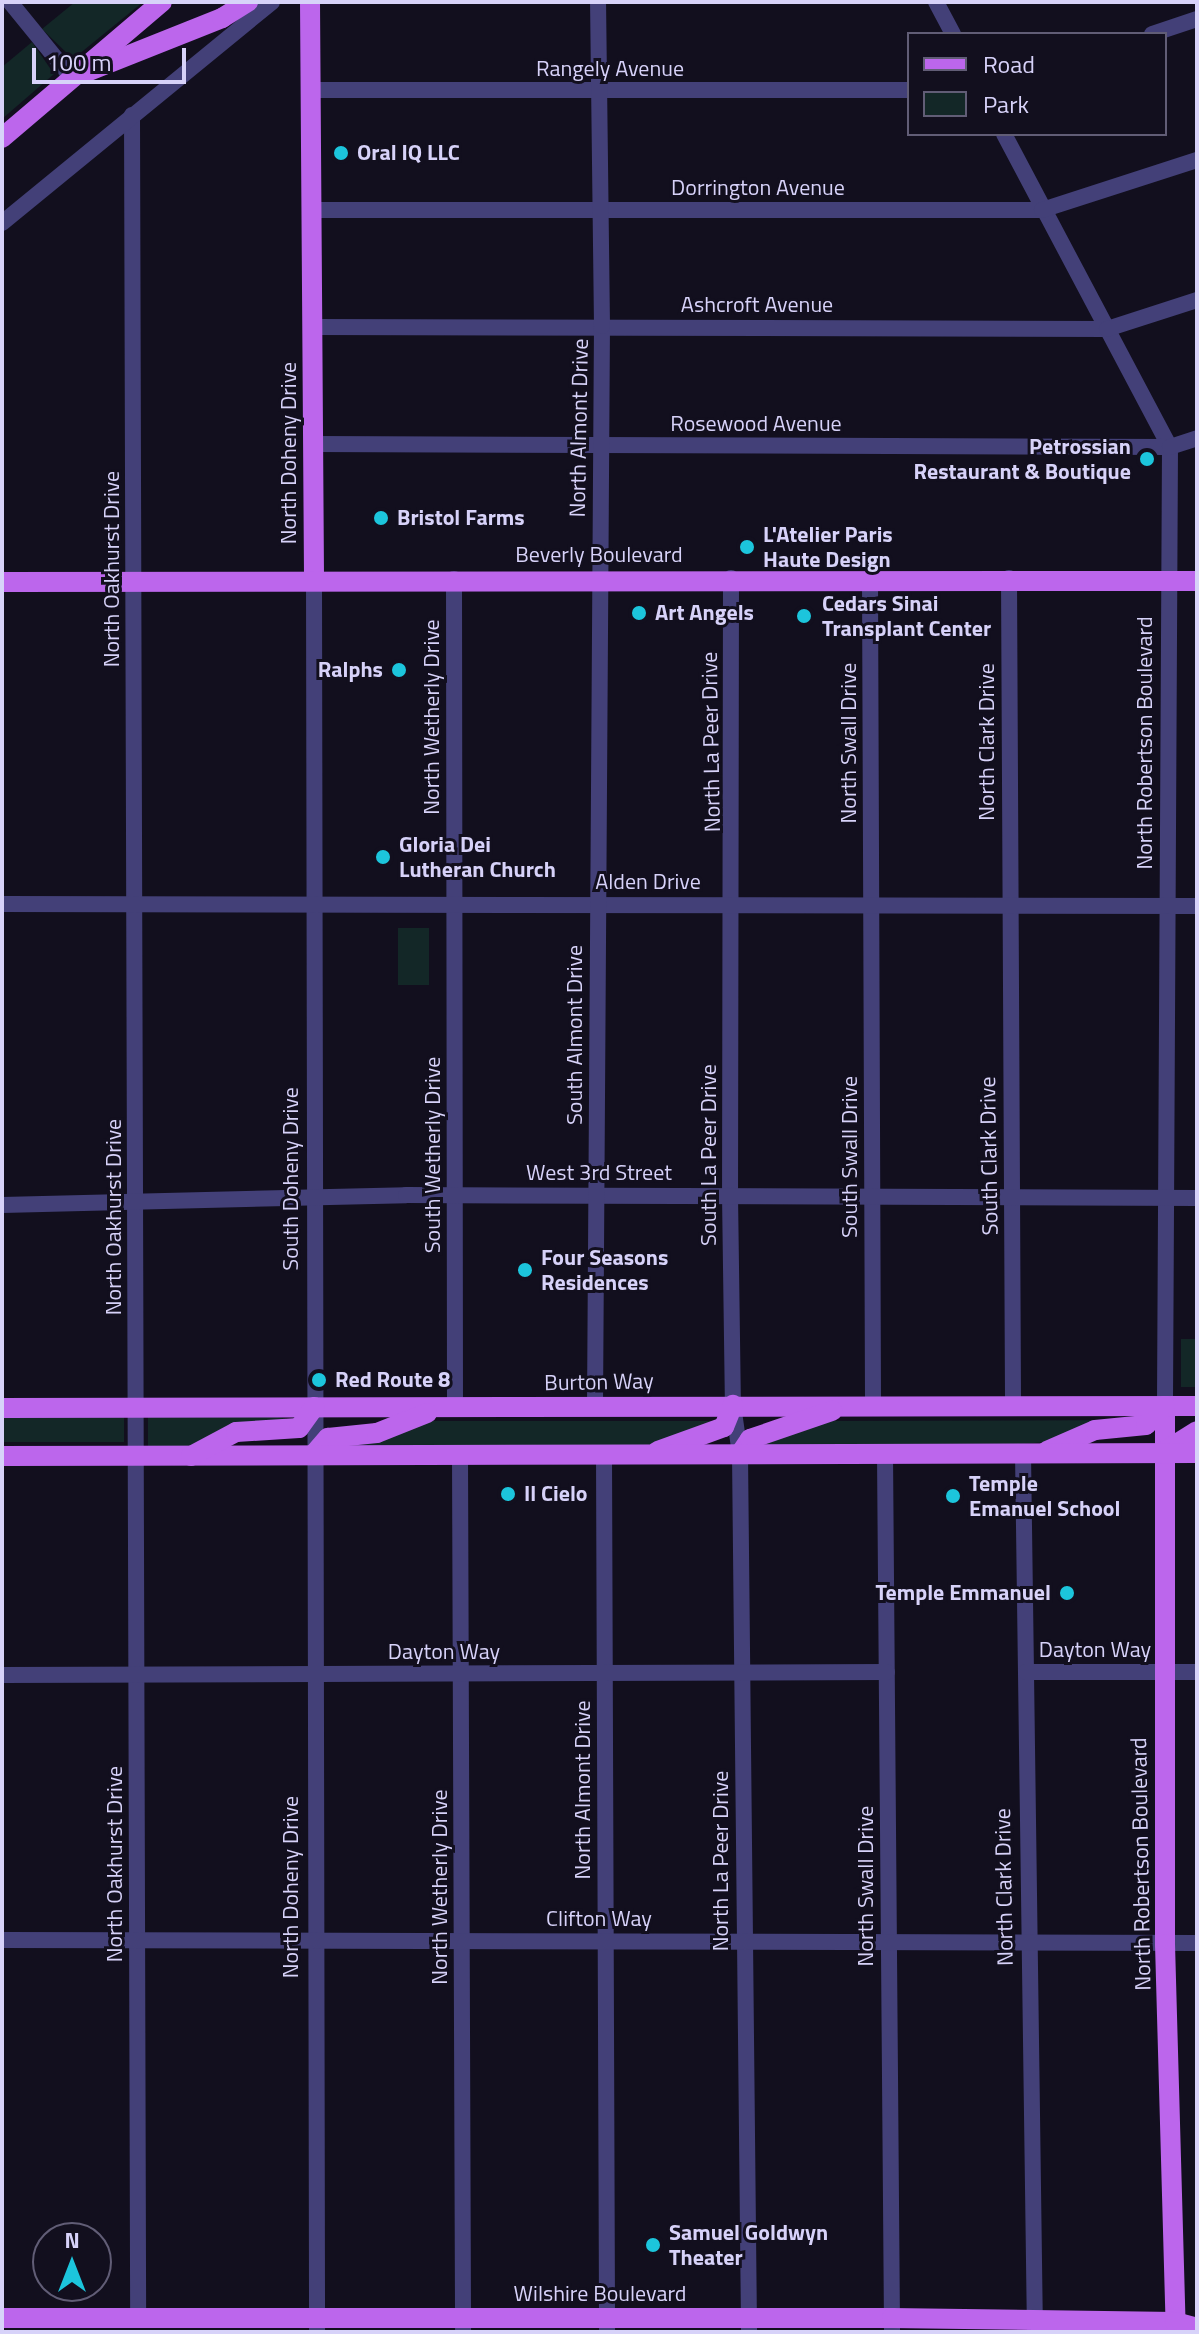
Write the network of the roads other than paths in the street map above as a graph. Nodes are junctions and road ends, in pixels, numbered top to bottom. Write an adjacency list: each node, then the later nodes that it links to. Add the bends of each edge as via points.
1 (10, 2): 12 (street)
2 (162, 2): 12 (main road)
3 (249, 2): 11 (main road); 12 (main road, via 222,18)
4 (272, 2): 11 (street)
5 (310, 2): 13 (main road, North Doheny Drive)
6 (598, 2): 15 (street, North Almont Drive)
7 (936, 2): 9 (street)
8 (1197, 19): 10 (street)
9 (952, 32)
10 (1158, 32)
11 (232, 34): 16 (street)
12 (72, 78): 18 (main road)
13 (312, 90): 15 (street, Rangely Avenue); 20 (main road, North Doheny Drive)
14 (907, 90): 15 (street, Rangely Avenue)
15 (600, 91): 21 (street, North Almont Drive)
16 (132, 115): 23 (street); 41 (street, North Oakhurst Drive)
17 (1005, 136): 22 (street, North Robertson Boulevard)
18 (2, 138)
19 (1197, 160): 22 (street, Dorrington Avenue)
20 (312, 210): 21 (street, Dorrington Avenue); 26 (main road, North Doheny Drive)
21 (600, 210): 22 (street, Dorrington Avenue); 25 (street, North Almont Drive)
22 (1042, 210): 27 (street, North Robertson Boulevard)
23 (2, 223)
24 (1197, 300): 27 (street, Ashcroft Avenue)
25 (602, 326): 26 (street, Ashcroft Avenue); 27 (street, Ashcroft Avenue); 30 (street, North Almont Drive)
26 (313, 327): 29 (main road, North Doheny Drive)
27 (1107, 329): 31 (street, North Robertson Boulevard)
28 (1197, 438): 31 (street, Rosewood Avenue)
29 (313, 444): 30 (street, Rosewood Avenue); 35 (main road, North Doheny Drive)
30 (600, 445): 31 (street, Rosewood Avenue); 32 (street, North Almont Drive)
31 (1170, 447): 38 (street, North Robertson Boulevard)
32 (600, 578): 33 (main road, Beverly Boulevard); 36 (main road, Beverly Boulevard); 44 (street, North Almont Drive)
33 (731, 578): 37 (main road, Beverly Boulevard); 47 (street, North La Peer Drive)
34 (1009, 578): 37 (main road, Beverly Boulevard); 38 (main road, Beverly Boulevard); 48 (street, North Clark Drive)
35 (314, 579): 36 (main road, Beverly Boulevard); 41 (main road, Beverly Boulevard); 42 (street, North Doheny Drive)
36 (454, 579): 43 (street, North Wetherly Drive)
37 (870, 579): 51 (street, North Swall Drive)
38 (1170, 579): 39 (main road, Beverly Boulevard); 49 (street, North Robertson Boulevard)
39 (1197, 581)
40 (2, 582): 41 (main road, Beverly Boulevard)
41 (134, 582): 46 (street, North Oakhurst Drive)
42 (313, 903): 43 (street, Alden Drive); 46 (street, Alden Drive); 53 (street, South Doheny Drive)
43 (456, 903): 44 (street, Alden Drive); 54 (street, South Wetherly Drive)
44 (598, 903): 47 (street, Alden Drive); 55 (street, South Almont Drive)
45 (2, 904): 46 (street, Alden Drive)
46 (136, 904): 60 (street, North Oakhurst Drive)
47 (734, 904): 51 (street, Alden Drive); 56 (street, South La Peer Drive)
48 (1009, 906): 49 (street, Alden Drive); 51 (street, Alden Drive); 57 (street, South Clark Drive)
49 (1167, 906): 50 (street, Alden Drive); 58 (street, North Robertson Boulevard)
50 (1197, 906)
51 (872, 907): 52 (street, South Swall Drive)
52 (872, 1194): 56 (street, West 3rd Street); 57 (street, West 3rd Street); 65 (street, South Swall Drive)
53 (313, 1195): 54 (street, West 3rd Street); 60 (street, West 3rd Street); 68 (street, South Doheny Drive)
54 (454, 1195): 55 (street, West 3rd Street); 69 (street, South Wetherly Drive)
55 (596, 1195): 56 (street, West 3rd Street); 70 (street, South Almont Drive)
56 (730, 1195): 63 (street, South La Peer Drive)
57 (1012, 1196): 58 (street, West 3rd Street); 66 (street, South Clark Drive)
58 (1165, 1198): 59 (street, West 3rd Street); 62 (street, North Robertson Boulevard)
59 (1197, 1198)
60 (136, 1201): 61 (street, West 3rd Street); 72 (street, North Oakhurst Drive)
61 (2, 1205)
62 (1165, 1400): 66 (main road, Burton Way); 67 (main road, Burton Way); 74 (main road, via 1146,1425 1095,1430); 75 (main road, North Robertson Boulevard)
63 (733, 1405): 64 (main road, Burton Way); 70 (main road, Burton Way); 78 (main road, via 724,1427); 79 (street, North La Peer Drive)
64 (848, 1406): 65 (main road, Burton Way); 79 (main road, via 750,1439)
65 (873, 1406): 66 (main road, Burton Way)
66 (1013, 1406)
67 (1197, 1406)
68 (314, 1407): 69 (main road, Burton Way); 72 (main road, Burton Way); 81 (street, South Doheny Drive); 85 (main road, via 299,1428 236,1432)
69 (450, 1407): 70 (main road, Burton Way); 81 (main road, via 377,1433 328,1438)
70 (595, 1407)
71 (2, 1408): 72 (main road, Burton Way)
72 (137, 1408): 84 (street, North Oakhurst Drive)
73 (1197, 1431): 75 (main road)
74 (1033, 1453): 75 (main road); 80 (main road); 88 (street, North Clark Drive)
75 (1162, 1453): 76 (main road); 86 (main road, North Robertson Boulevard)
76 (1197, 1453)
77 (604, 1454): 78 (main road); 82 (main road); 95 (street, North Almont Drive)
78 (647, 1454): 79 (main road)
79 (740, 1454): 80 (main road); 92 (street, North La Peer Drive)
80 (885, 1454): 87 (street, North Swall Drive)
81 (313, 1455): 82 (main road); 85 (main road); 91 (street, North Doheny Drive)
82 (460, 1455): 90 (street, North Wetherly Drive)
83 (2, 1456): 84 (main road)
84 (137, 1456): 85 (main road); 94 (street, North Oakhurst Drive)
85 (191, 1456)
86 (1164, 1671): 88 (street, Dayton Way); 89 (street, Dayton Way); 105 (main road, North Robertson Boulevard)
87 (887, 1672): 92 (street, Dayton Way); 96 (street, North Swall Drive)
88 (1026, 1672): 103 (street, North Clark Drive)
89 (1197, 1672)
90 (461, 1673): 91 (street, Dayton Way); 95 (street, Dayton Way); 99 (street, North Wetherly Drive)
91 (315, 1674): 94 (street, Dayton Way); 101 (street, North Doheny Drive)
92 (743, 1674): 95 (street, Dayton Way); 100 (street, North La Peer Drive)
93 (2, 1675): 94 (street, Dayton Way)
94 (137, 1675): 98 (street, North Oakhurst Drive)
95 (605, 1675): 102 (street, North Almont Drive)
96 (888, 1939): 100 (street, Clifton Way); 103 (street, Clifton Way); 112 (street, North Swall Drive)
97 (2, 1940): 98 (street, Clifton Way)
98 (137, 1940): 101 (street, Clifton Way); 106 (street, North Oakhurst Drive)
99 (462, 1940): 101 (street, Clifton Way); 102 (street, Clifton Way); 113 (street, North Wetherly Drive)
100 (742, 1940): 102 (street, Clifton Way); 111 (street, North La Peer Drive)
101 (316, 1941): 109 (street, North Doheny Drive)
102 (605, 1941): 110 (street, North Almont Drive)
103 (1026, 1942): 105 (street, Clifton Way); 114 (street, North Clark Drive)
104 (1197, 1943): 105 (street, Clifton Way)
105 (1165, 1944): 115 (main road, North Robertson Boulevard)
106 (138, 2318): 107 (main road, Wilshire Boulevard); 108 (main road, Wilshire Boulevard)
107 (12, 2323)
108 (166, 2325): 109 (main road, Wilshire Boulevard)
109 (317, 2325): 113 (main road, Wilshire Boulevard)
110 (607, 2325): 111 (main road, Wilshire Boulevard); 113 (main road, Wilshire Boulevard)
111 (748, 2325): 112 (main road, Wilshire Boulevard)
112 (892, 2325): 114 (main road, Wilshire Boulevard)
113 (463, 2326)
114 (1034, 2326): 115 (main road, Wilshire Boulevard)
115 (1175, 2327): 116 (main road, Wilshire Boulevard)
116 (1197, 2328)

